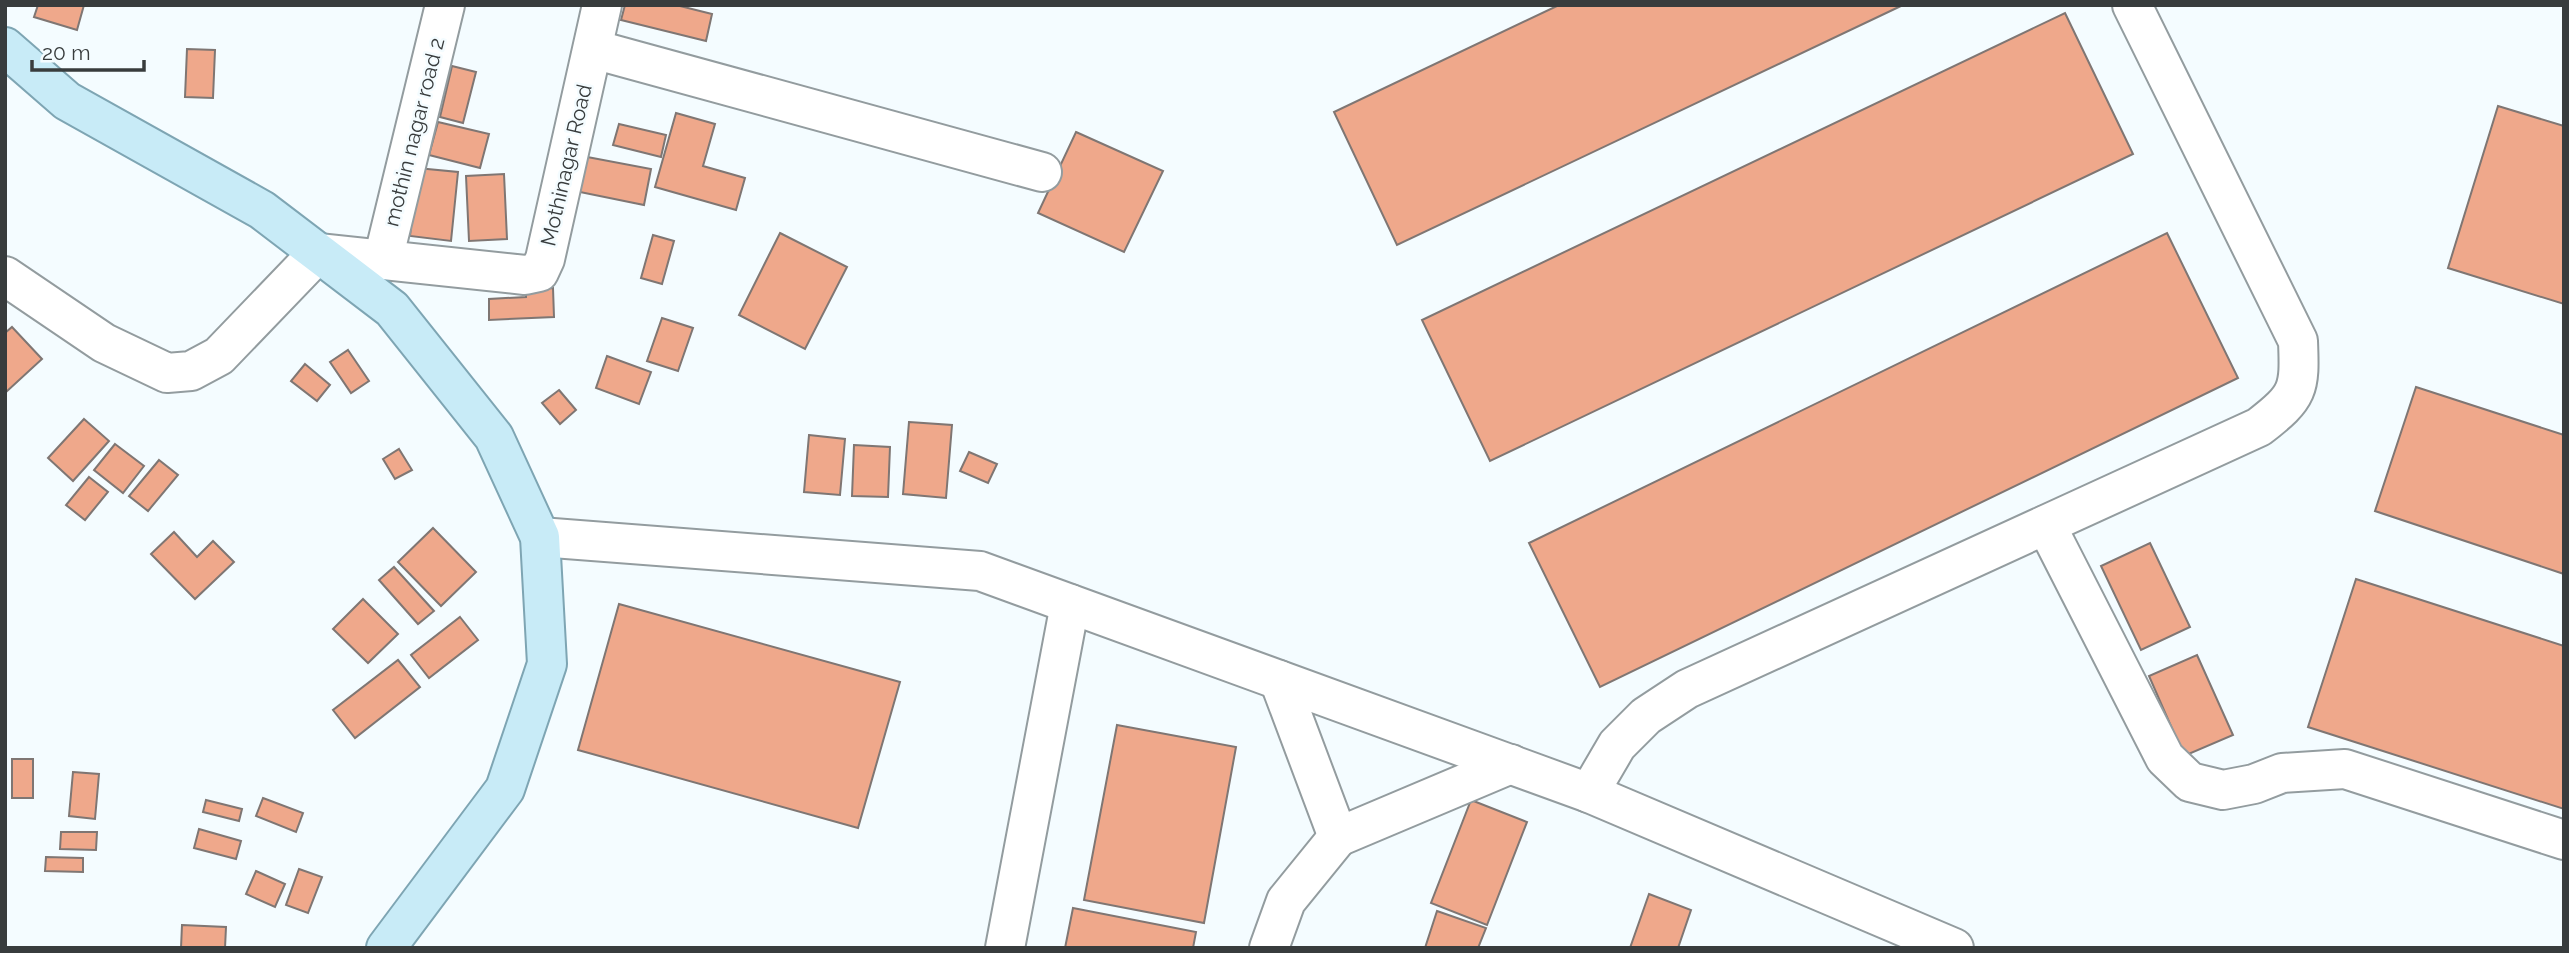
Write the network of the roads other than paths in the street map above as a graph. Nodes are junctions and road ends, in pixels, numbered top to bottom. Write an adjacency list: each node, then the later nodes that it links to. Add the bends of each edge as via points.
1 (445, 5): 8 (street, mothin nagar road 2)
2 (602, 5): 5 (street, Mothinagar Road)
3 (2132, 5): 10 (street, via 2298,341 2300,382 2282,410 2259,427)
4 (5, 47): 7 (main road, via 67,101 262,210)
5 (593, 49): 6 (street); 8 (street, Mothinagar Road, via 539,271 525,275)
6 (1042, 172)
7 (318, 253): 8 (street, Mothinagar Road); 9 (street, via 219,356 191,370 167,373 104,343); 11 (main road, via 392,309 494,437)
8 (383, 260)
9 (5, 276)
10 (2046, 525): 15 (street, via 1687,689 1646,716 1617,745); 17 (street, via 2165,758 2190,782 2223,790 2282,773 2346,769)
11 (540, 537): 12 (street, via 980,571); 18 (main road, via 547,664 505,789)
12 (1070, 604): 13 (street); 19 (street)
13 (1279, 680): 14 (street); 16 (street)
14 (1511, 764): 15 (street); 16 (street)
15 (1589, 793): 21 (street)
16 (1338, 837): 20 (street, via 1286,901)
17 (2564, 840)
18 (386, 948)
19 (1005, 948)
20 (1269, 948)
21 (1954, 948)

